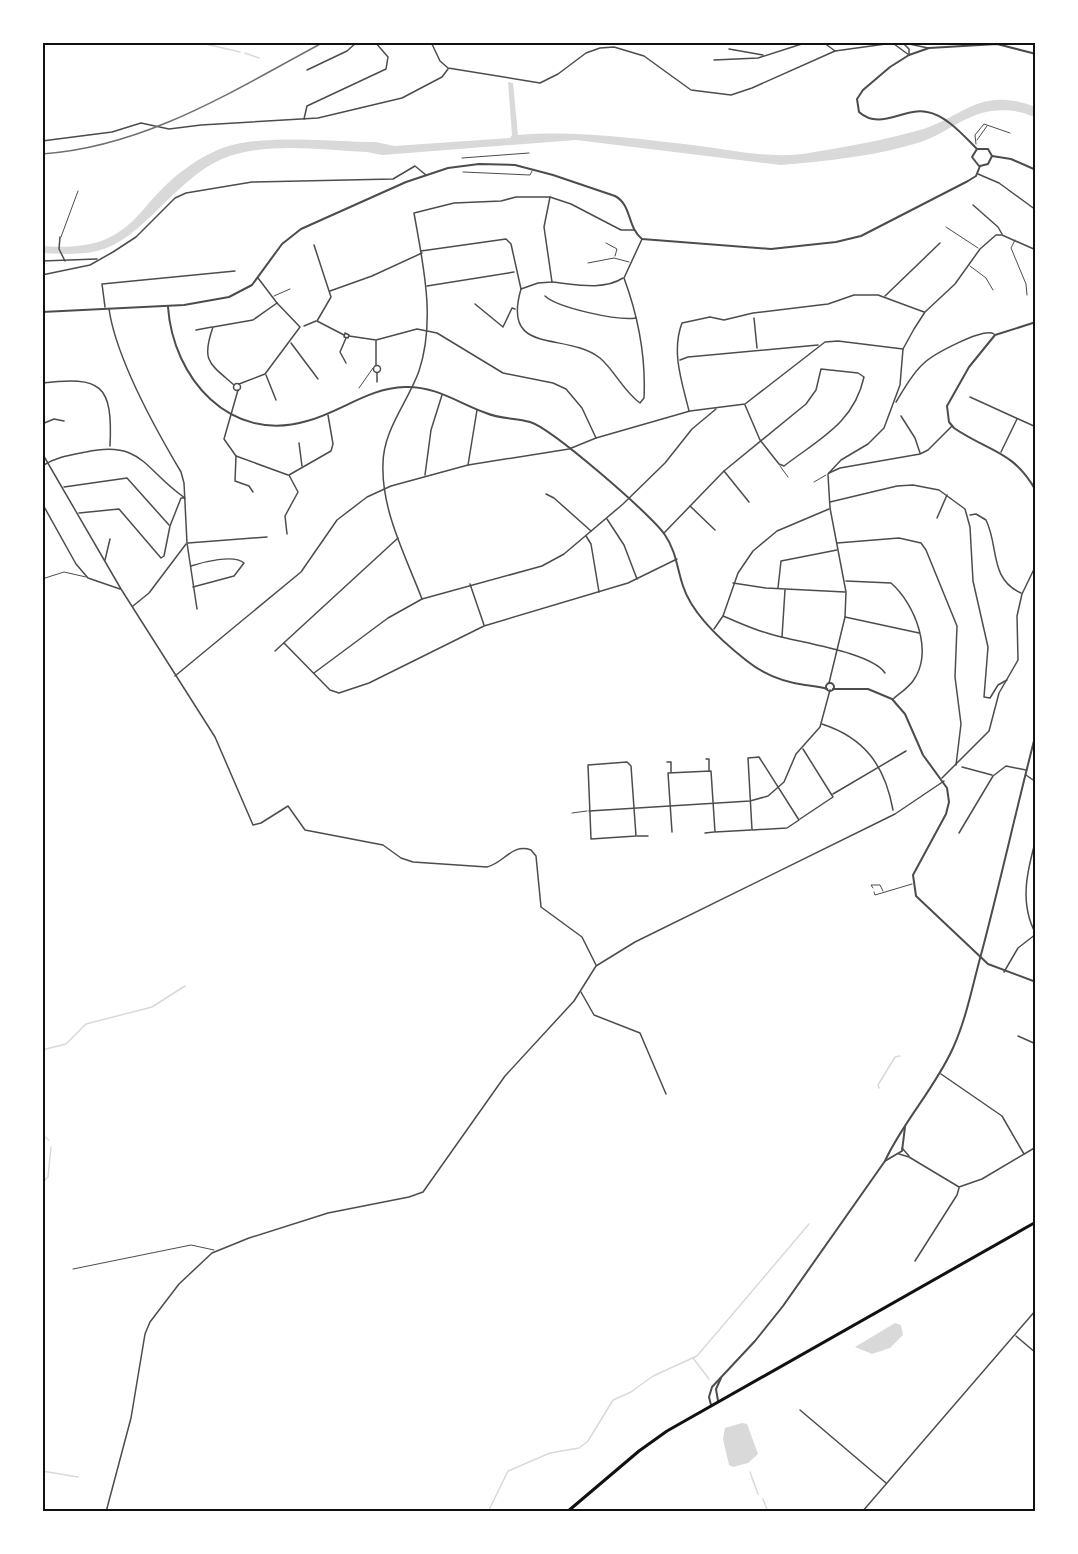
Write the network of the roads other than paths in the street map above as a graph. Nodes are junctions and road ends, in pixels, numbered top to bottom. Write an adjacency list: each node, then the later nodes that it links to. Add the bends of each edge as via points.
1 (357, 42): 16 (street)
2 (375, 42): 17 (street, via 388,57 386,69 307,106)
3 (430, 42): 15 (street)
4 (808, 42): 13 (street)
5 (823, 42): 10 (street)
6 (900, 42): 7 (street); 8 (street); 12 (street, via 907,46)
7 (890, 44): 10 (street); 12 (street, via 898,45)
8 (928, 48): 11 (street, via 997,44); 12 (street)
9 (729, 49): 13 (street)
10 (835, 51): 15 (street, via 731,94 691,90 644,56 614,47 586,52 543,82)
11 (1036, 54)
12 (909, 55): 22 (street, via 863,90 856,109 873,120 921,111 939,116)
13 (764, 56): 14 (street, via 741,61)
14 (714, 60)
15 (448, 68): 17 (street, via 442,77 402,98)
16 (307, 70)
17 (304, 120): 20 (street, via 169,129 141,123 112,132)
18 (988, 124): 19 (lane); 21 (lane); 21 (lane, via 975,135)
19 (1010, 133)
20 (42, 141)
21 (976, 141): 22 (lane)
22 (976, 148): 24 (street, via 988,149); 26 (street, via 972,157)
23 (529, 153): 25 (lane)
24 (992, 156): 26 (street, via 988,164); 28 (street)
25 (462, 158)
26 (980, 166): 30 (street)
27 (532, 170): 29 (lane, via 530,175); 31 (street, via 478,164); 37 (street, via 619,198)
28 (1036, 170)
29 (463, 172)
30 (977, 174): 35 (street, via 995,180); 40 (street, via 870,231 840,242 771,249)
31 (426, 175): 49 (street, via 415,166 393,179 252,182 198,189 175,198 136,237); 58 (street, via 301,229 282,244)
32 (78, 191): 39 (lane)
33 (550, 197): 37 (street, via 621,230); 47 (street, via 516,196 501,201 454,203 414,213); 60 (street, via 544,227)
34 (973, 205): 38 (street)
35 (1036, 210)
36 (946, 227): 45 (lane)
37 (634, 230): 40 (street)
38 (1002, 234): 41 (street); 45 (street)
39 (60, 237): 51 (street, via 58,247)
40 (642, 238): 53 (street)
41 (1015, 240): 46 (street); 66 (lane, via 1011,248)
42 (606, 243): 48 (lane, via 616,249)
43 (940, 243): 69 (street)
44 (314, 245): 65 (street)
45 (980, 249): 54 (street)
46 (1036, 250)
47 (421, 252): 56 (street, via 506,239 511,244); 61 (street); 65 (street)
48 (614, 258): 52 (lane); 53 (lane)
49 (98, 259): 51 (street); 57 (street, via 82,267)
50 (42, 261): 51 (street)
51 (65, 262)
52 (588, 263)
53 (631, 263): 59 (street)
54 (968, 265): 64 (lane, via 986,278); 76 (street, via 955,284)
55 (236, 272): 73 (street, via 102,284)
56 (516, 272): 61 (street); 63 (street)
57 (42, 275)
58 (258, 278): 67 (street); 72 (street, via 239,294)
59 (624, 278): 60 (street, via 597,286); 77 (street)
60 (552, 282): 63 (street)
61 (426, 286): 84 (street)
62 (291, 289): 67 (lane)
63 (521, 290): 74 (street)
64 (993, 290)
65 (330, 292): 79 (street)
66 (1027, 295)
67 (274, 296): 70 (street)
68 (545, 296): 77 (street, via 550,301 593,313)
69 (884, 296): 76 (street); 94 (street, via 854,295 828,304 724,320 710,317 686,321 678,332)
70 (277, 303): 82 (street, via 253,320); 90 (street, via 300,327)
71 (475, 304): 74 (street, via 503,327 512,308)
72 (168, 307): 73 (street); 115 (street, via 172,337 183,364 199,388)
73 (107, 308): 75 (street); 149 (street, via 147,411 181,472)
74 (516, 309): 77 (street, via 519,324 527,334 589,351 607,365 637,402 644,401 644,357)
75 (42, 312)
76 (925, 312): 93 (street)
77 (636, 318)
78 (754, 318): 92 (street)
79 (317, 321): 81 (street); 85 (street)
80 (1036, 322): 86 (street)
81 (304, 326)
82 (213, 327): 83 (street); 103 (street, via 207,346 208,360)
83 (196, 330)
84 (427, 330): 89 (street); 104 (street); 123 (street, via 503,373 566,389 582,408)
85 (344, 335): 87 (street); 88 (street)
86 (995, 335): 111 (street, via 992,332 970,338 926,362); 121 (street, via 969,367 948,403 947,415)
87 (349, 336): 88 (street); 89 (street)
88 (346, 338): 95 (street, via 340,352)
89 (376, 340): 96 (street)
90 (291, 343): 98 (street); 99 (street)
91 (818, 345): 92 (street); 93 (street, via 838,341); 110 (street)
92 (757, 349): 94 (street)
93 (903, 349): 111 (street, via 902,378)
94 (679, 361): 114 (street)
95 (346, 363)
96 (375, 366): 97 (street); 97 (street, via 380,368); 105 (lane)
97 (377, 372): 100 (street)
98 (265, 374): 102 (street); 109 (street)
99 (318, 379)
100 (377, 382)
101 (42, 383): 126 (street, via 87,380 99,388 111,416)
102 (239, 384): 103 (street); 106 (street)
103 (234, 385): 106 (street)
104 (412, 387): 107 (street); 116 (street, via 368,394); 144 (street, via 384,449)
105 (359, 388)
106 (238, 390): 115 (street)
107 (443, 393): 113 (street); 140 (street, via 431,429)
108 (970, 397): 118 (street)
109 (276, 400)
110 (745, 404): 112 (street); 124 (street)
111 (893, 406): 138 (street, via 879,434)
112 (716, 408): 114 (street); 150 (street)
113 (477, 410): 127 (street, via 538,425); 134 (street)
114 (690, 411): 123 (street)
115 (231, 414): 116 (street, via 258,423 285,425); 131 (street, via 224,439)
116 (327, 415): 136 (street, via 333,448)
117 (901, 416): 130 (street)
118 (1017, 419): 122 (street); 129 (street)
119 (64, 420): 120 (street)
120 (42, 424)
121 (952, 426): 129 (street); 130 (street)
122 (1036, 427)
123 (596, 438): 127 (street)
124 (760, 440): 133 (street); 133 (street, via 810,400 822,368 864,377 848,416 784,466); 137 (street)
125 (299, 443): 136 (street)
126 (110, 447): 132 (street); 149 (street, via 136,455)
127 (569, 449): 134 (street); 150 (street)
128 (42, 453): 132 (street)
129 (1000, 453): 145 (street, via 1024,471)
130 (920, 454): 138 (street)
131 (236, 456): 139 (street); 146 (street, via 233,477)
132 (48, 462): 135 (street); 143 (street)
133 (779, 464): 141 (lane)
134 (468, 465): 140 (street)
135 (42, 466)
136 (302, 468): 139 (street)
137 (724, 471): 151 (street); 154 (street)
138 (828, 474): 142 (lane); 152 (street)
139 (289, 475): 166 (street, via 298,492 285,516)
140 (425, 476): 144 (street)
141 (788, 477)
142 (814, 482)
143 (63, 488): 158 (street); 162 (street, via 127,478)
144 (384, 489): 169 (street); 205 (street, via 363,498 344,513 301,572)
145 (1036, 491)
146 (253, 492)
147 (546, 494): 164 (street)
148 (946, 495): 152 (street, via 913,484); 159 (street); 160 (street)
149 (185, 498): 162 (street, via 181,498); 171 (street)
150 (628, 498): 161 (street); 165 (street)
151 (749, 502)
152 (830, 502): 155 (street)
153 (42, 503): 156 (street)
154 (689, 505): 163 (street); 165 (street)
155 (830, 508): 172 (street); 182 (street, via 763,540)
156 (46, 510): 157 (street); 178 (street)
157 (42, 512)
158 (78, 514): 162 (street, via 119,509 159,557 164,556); 175 (street)
159 (968, 515): 190 (street, via 976,514 986,520 999,572 1009,586); 206 (street, via 973,581 988,647 984,697 990,698)
160 (937, 518)
161 (607, 519): 164 (street); 180 (street, via 624,545)
162 (170, 526)
163 (715, 530)
164 (591, 531): 167 (street)
165 (664, 533): 174 (street)
166 (287, 534)
167 (586, 536): 183 (street, via 542,566); 189 (street, via 591,544)
168 (267, 537): 171 (street)
169 (399, 538): 191 (street); 200 (street)
170 (110, 539): 175 (street)
171 (187, 543): 177 (street); 192 (street, via 149,593)
172 (837, 543): 173 (street); 215 (street, via 899,538 921,543 926,550 957,626 956,677 961,724)
173 (838, 550): 181 (street); 186 (street, via 781,561)
174 (677, 559): 180 (street); 197 (street, via 688,598)
175 (104, 561): 185 (street)
176 (1036, 565): 190 (street)
177 (190, 566): 184 (street); 184 (street, via 241,560 244,563 234,576)
178 (88, 578): 179 (lane, via 64,572); 185 (street)
179 (42, 579)
180 (637, 580): 189 (street)
181 (845, 581): 188 (street); 198 (street, via 891,583 911,609)
182 (733, 583): 186 (street); 194 (street)
183 (470, 584): 191 (street); 196 (street)
184 (193, 587): 193 (street)
185 (121, 589): 192 (street)
186 (778, 589): 187 (street)
187 (785, 590): 188 (street); 199 (street)
188 (846, 592): 195 (street)
189 (599, 593): 196 (street)
190 (1022, 594): 206 (street, via 1017,616 1018,660)
191 (422, 599): 203 (street, via 388,618)
192 (132, 606): 205 (street)
193 (197, 609)
194 (723, 616): 197 (street); 199 (street)
195 (845, 617): 198 (street); 201 (street)
196 (484, 626): 203 (street, via 385,676 339,693 330,690)
197 (714, 629): 207 (street, via 760,670 793,683)
198 (920, 633): 208 (street, via 917,674)
199 (782, 637): 201 (street)
200 (284, 643): 202 (street); 203 (street)
201 (838, 650): 204 (street, via 872,663); 207 (street)
202 (275, 651)
203 (314, 673)
204 (885, 673)
205 (175, 676): 249 (street, via 219,745 254,825 288,806 305,830 383,845 413,862 487,867 524,847 536,856 541,907 582,937)
206 (1006, 680): 215 (street, via 989,731)
207 (830, 687): 208 (street, via 867,689); 209 (street)
208 (892, 699): 223 (street, via 905,714 923,755)
209 (821, 724): 211 (street); 216 (street, via 853,737)
210 (1036, 733): 218 (street)
211 (802, 747): 225 (street); 226 (street)
212 (906, 752): 216 (street)
213 (705, 759): 219 (street, via 709,759)
214 (668, 762): 220 (street)
215 (956, 765): 223 (street)
216 (877, 766): 226 (street); 231 (street, via 888,785)
217 (962, 767): 222 (street)
218 (1027, 770): 221 (street); 222 (street, via 1006,766)
219 (710, 771): 220 (street); 228 (street)
220 (672, 773): 229 (street, via 668,773)
221 (1025, 775): 224 (street); 248 (street)
222 (993, 776): 239 (street)
223 (943, 780): 243 (street, via 950,797 948,807 914,872); 249 (street, via 895,814 635,942)
224 (1036, 782)
225 (778, 788): 227 (street); 227 (street, via 761,759 748,758); 234 (street)
226 (832, 794): 234 (street, via 832,800)
227 (750, 801): 228 (street); 235 (street)
228 (713, 803): 229 (street); 237 (street)
229 (670, 806): 230 (street); 236 (street)
230 (634, 808): 232 (street); 232 (street, via 630,763 590,764); 240 (street)
231 (893, 810)
232 (589, 811): 233 (lane); 240 (street, via 591,839)
233 (573, 813)
234 (800, 820): 235 (street, via 787,828)
235 (752, 830): 237 (street)
236 (672, 832)
237 (715, 832): 238 (street)
238 (705, 833)
239 (959, 833)
240 (636, 836): 241 (street)
241 (648, 836)
242 (1036, 839): 247 (street, via 1028,869 1026,905)
243 (912, 884): 246 (lane); 248 (street, via 922,903)
244 (873, 888): 246 (lane, via 871,885 880,885)
245 (874, 892): 246 (lane)
246 (884, 893)
247 (1036, 934): 250 (street, via 1018,948)
248 (980, 957): 250 (street); 255 (street, via 960,1030)
249 (596, 966): 252 (street)
250 (1004, 972): 251 (street)
251 (1036, 982)
252 (580, 992): 256 (street, via 594,1015 640,1034); 269 (street, via 505,1076 423,1192 308,1219)
253 (1018, 1036): 254 (street)
254 (1036, 1044)
255 (940, 1073): 257 (street); 264 (street, via 1002,1116)
256 (666, 1094)
257 (905, 1126): 258 (street); 259 (street)
258 (895, 1142): 259 (street); 260 (street)
259 (900, 1144): 261 (street)
260 (891, 1148): 263 (street); 266 (street)
261 (902, 1148): 263 (street); 265 (street)
262 (1036, 1148): 264 (street)
263 (898, 1154): 265 (street); 266 (street)
264 (1024, 1155): 267 (street)
265 (909, 1156): 267 (street)
266 (885, 1161): 275 (street, via 783,1306)
267 (959, 1187): 270 (street)
268 (1036, 1222): 276 (main road)
269 (215, 1251): 271 (lane, via 191,1245); 280 (street, via 179,1284 147,1328 131,1418)
270 (915, 1261)
271 (74, 1269)
272 (1036, 1311): 273 (street)
273 (1015, 1335): 274 (street); 279 (street)
274 (1036, 1353)
275 (722, 1376): 276 (street, via 716,1389); 277 (street, via 710,1390)
276 (718, 1401): 277 (main road)
277 (711, 1405): 281 (main road, via 639,1451)
278 (800, 1410): 279 (street)
279 (886, 1484): 282 (street)
280 (106, 1512)
281 (567, 1512)
282 (862, 1512)

